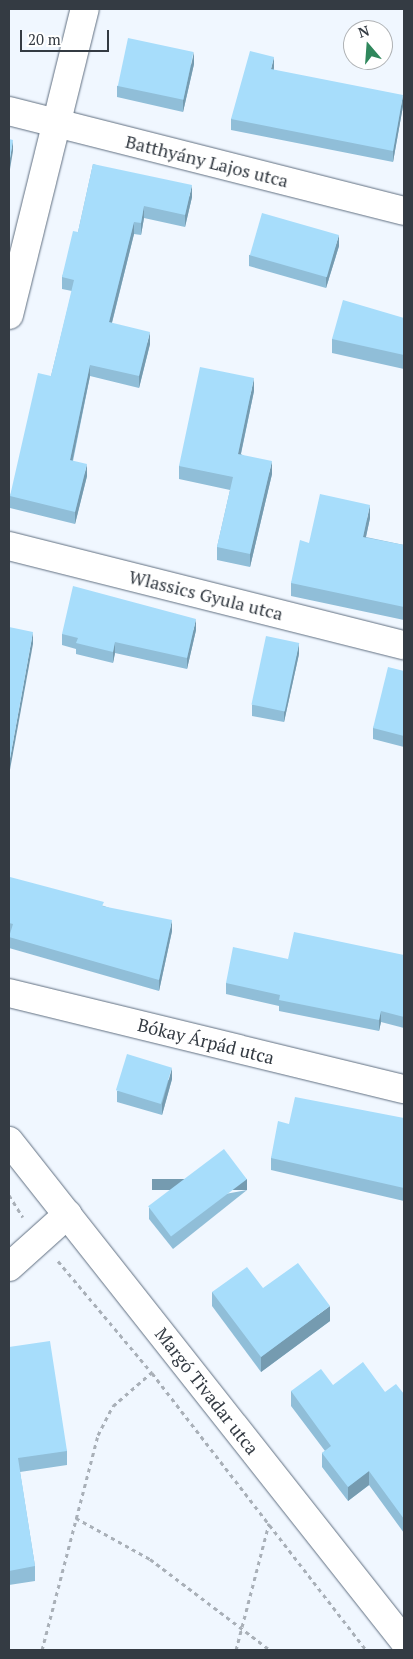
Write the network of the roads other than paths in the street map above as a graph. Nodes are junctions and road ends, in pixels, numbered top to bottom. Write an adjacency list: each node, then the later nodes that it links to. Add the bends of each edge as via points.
1 (85, 9): 3 (street)
2 (9, 112): 3 (street, Batthyány Lajos utca)
3 (57, 123): 4 (street, Batthyány Lajos utca); 5 (street)
4 (404, 211)
5 (9, 315)
6 (9, 546): 7 (street, Wlassics Gyula utca)
7 (404, 645)
8 (9, 994): 9 (street, Bókay Árpád utca)
9 (404, 1089)
10 (9, 1141): 11 (street, Margó Tivadar utca)
11 (68, 1214): 12 (street); 13 (street, Margó Tivadar utca)
12 (9, 1266)
13 (394, 1641)

